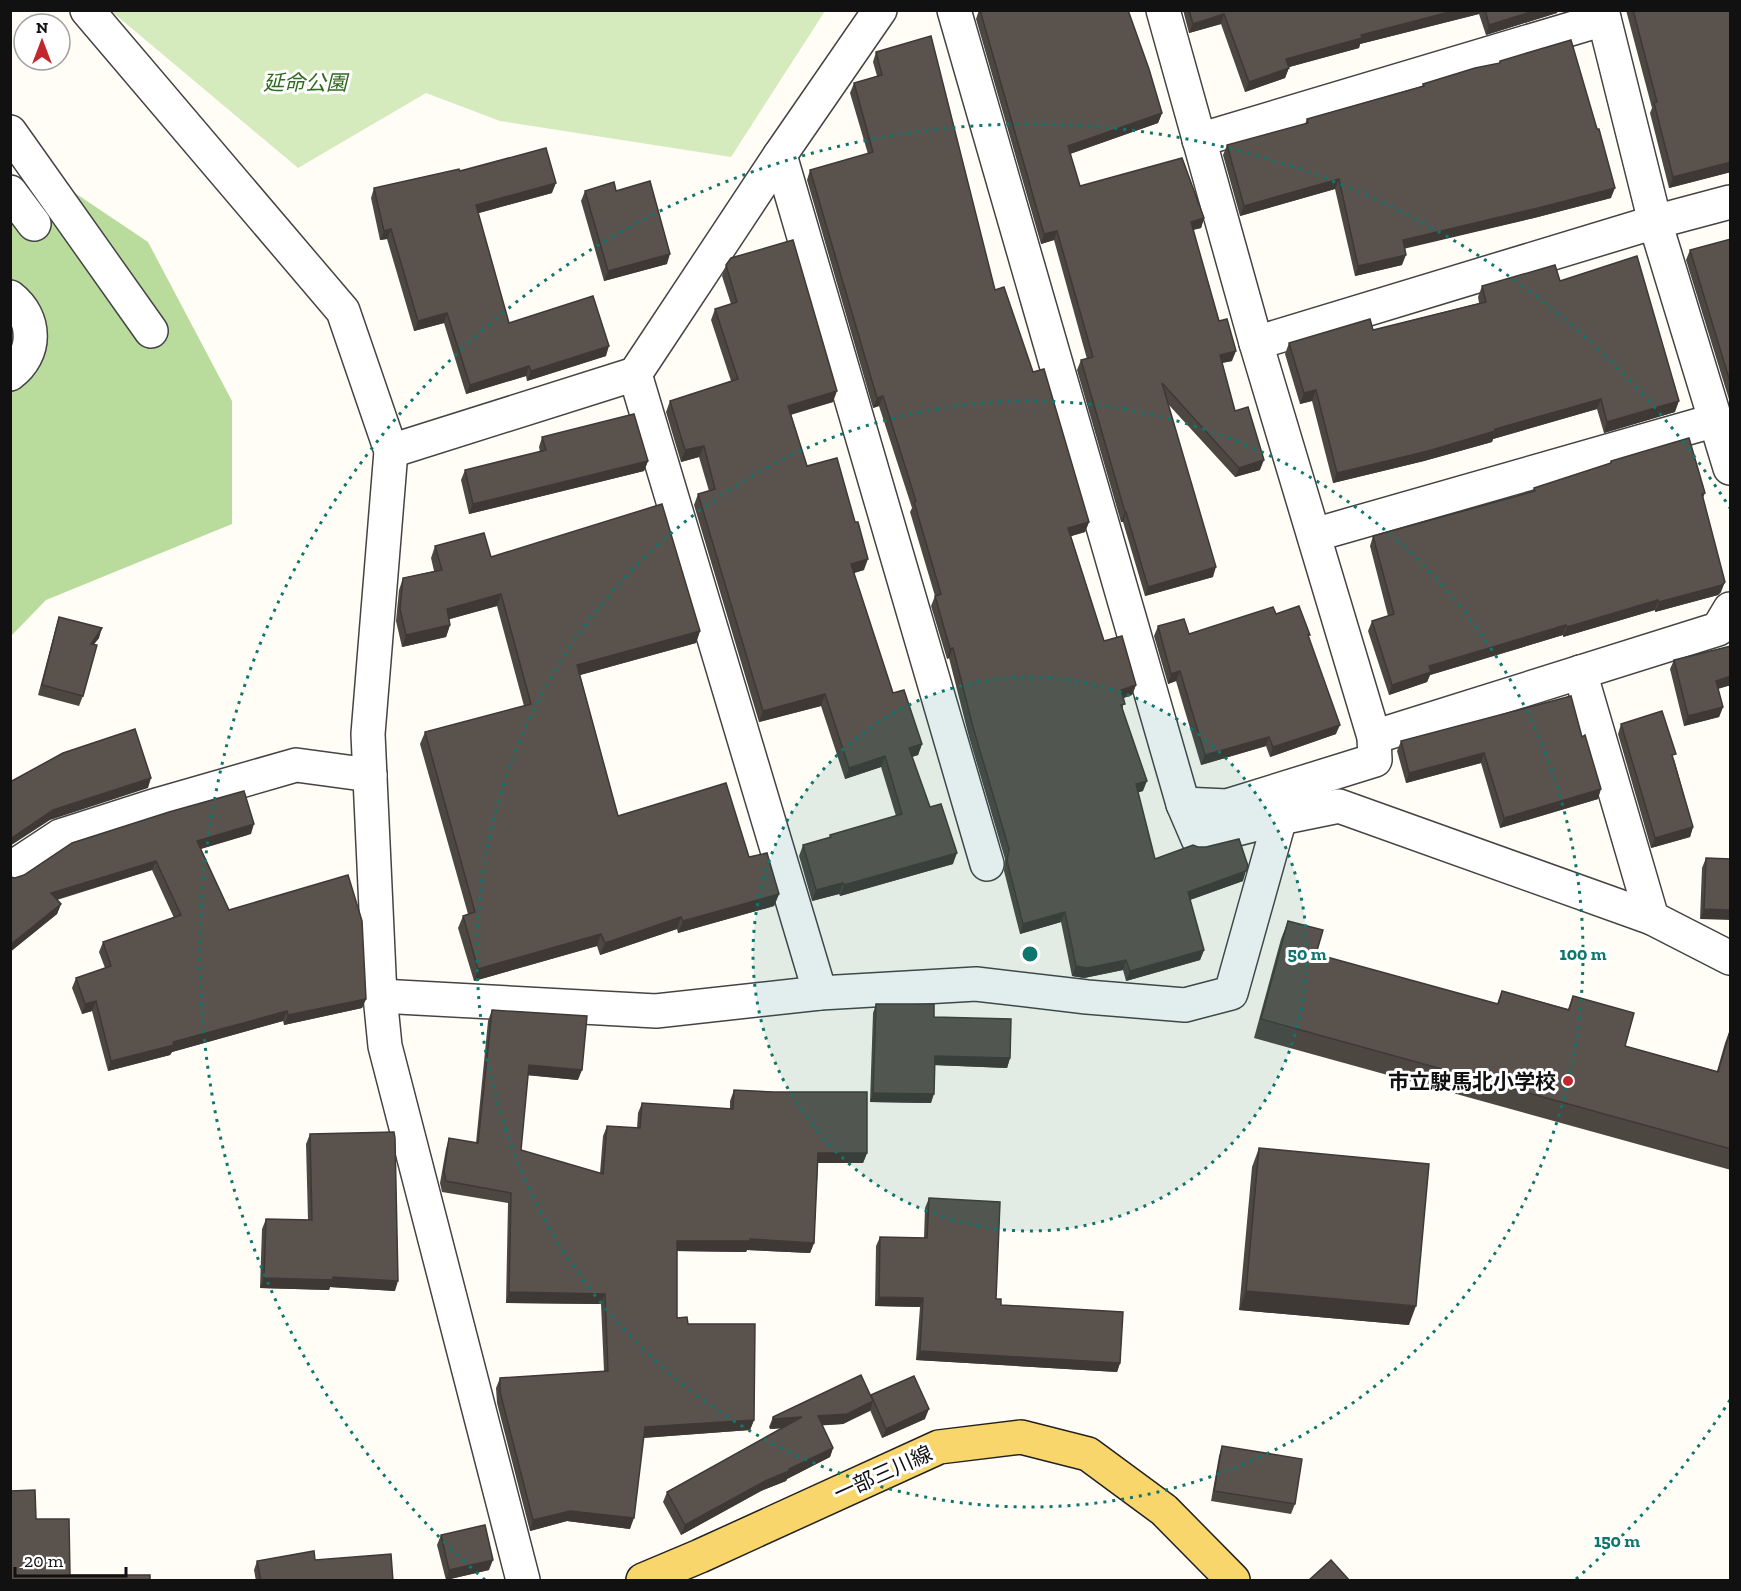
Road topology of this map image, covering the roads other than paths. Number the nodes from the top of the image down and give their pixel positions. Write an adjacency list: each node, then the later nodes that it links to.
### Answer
1 (87, 10): 19 (street)
2 (880, 10): 8 (street)
3 (954, 10): 26 (street)
4 (1163, 10): 7 (street)
5 (1603, 15): 7 (street); 11 (street)
6 (10, 132): 14 (street)
7 (1199, 140): 15 (street)
8 (780, 155): 17 (street); 28 (street)
9 (10, 192): 12 (street)
10 (1731, 202): 11 (street)
11 (1655, 222): 15 (street); 18 (street)
12 (34, 224)
13 (10, 297): 16 (street)
14 (151, 331)
15 (1256, 343): 21 (street)
16 (10, 374)
17 (635, 374): 19 (street); 32 (street)
18 (1716, 420): 20 (street); 21 (street)
19 (391, 451): 25 (street)
20 (1731, 468)
21 (1314, 535): 24 (street)
22 (1731, 609): 23 (street)
23 (1581, 672): 24 (street); 30 (street)
24 (1374, 737): 26 (street)
25 (369, 775): 29 (street); 33 (street)
26 (1183, 804): 27 (street)
27 (1280, 818): 30 (street); 32 (street)
28 (987, 864)
29 (10, 869)
30 (1652, 918): 31 (street)
31 (1731, 958)
32 (820, 993): 33 (street)
33 (380, 996): 34 (street)
34 (523, 1581)
35 (643, 1581): 36 (main road, 一部三川線)
36 (1233, 1581)

